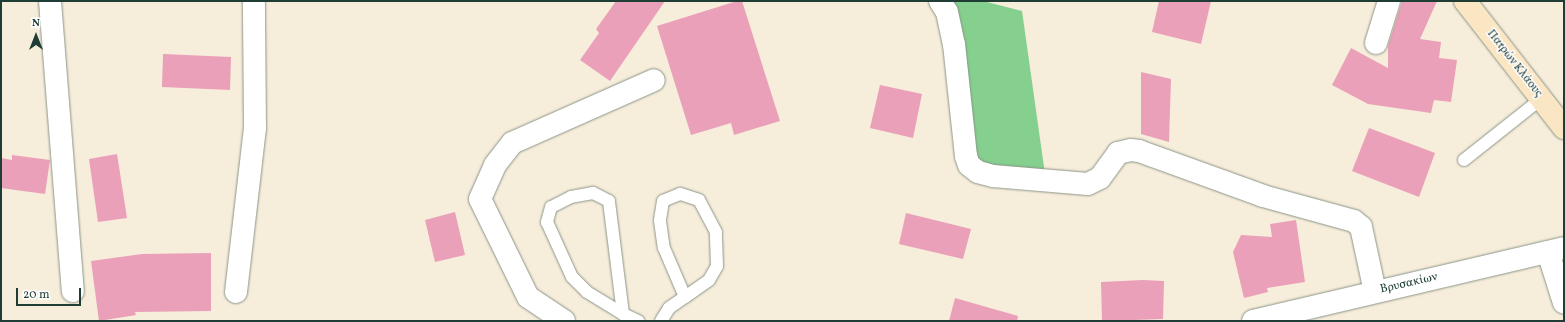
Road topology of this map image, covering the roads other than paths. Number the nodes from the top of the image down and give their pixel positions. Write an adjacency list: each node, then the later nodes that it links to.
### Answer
1 (50, 1): 12 (street)
2 (254, 1): 13 (street)
3 (940, 1): 14 (street)
4 (1389, 1): 6 (street)
5 (1465, 1): 8 (main road, Πατρών Κλάους)
6 (1376, 43)
7 (654, 80): 18 (street)
8 (1541, 99): 9 (main road, Πατρών Κλάους); 10 (lane)
9 (1564, 128)
10 (1464, 160)
11 (1556, 250): 14 (street, Βρυσακίων); 16 (street)
12 (73, 291)
13 (236, 292)
14 (1375, 292): 21 (street, Βρυσακίων)
15 (685, 297): 15 (lane); 20 (lane)
16 (1564, 303)
17 (623, 314): 17 (lane); 19 (lane)
18 (564, 321)
19 (638, 321)
20 (661, 321)
21 (1253, 321)

